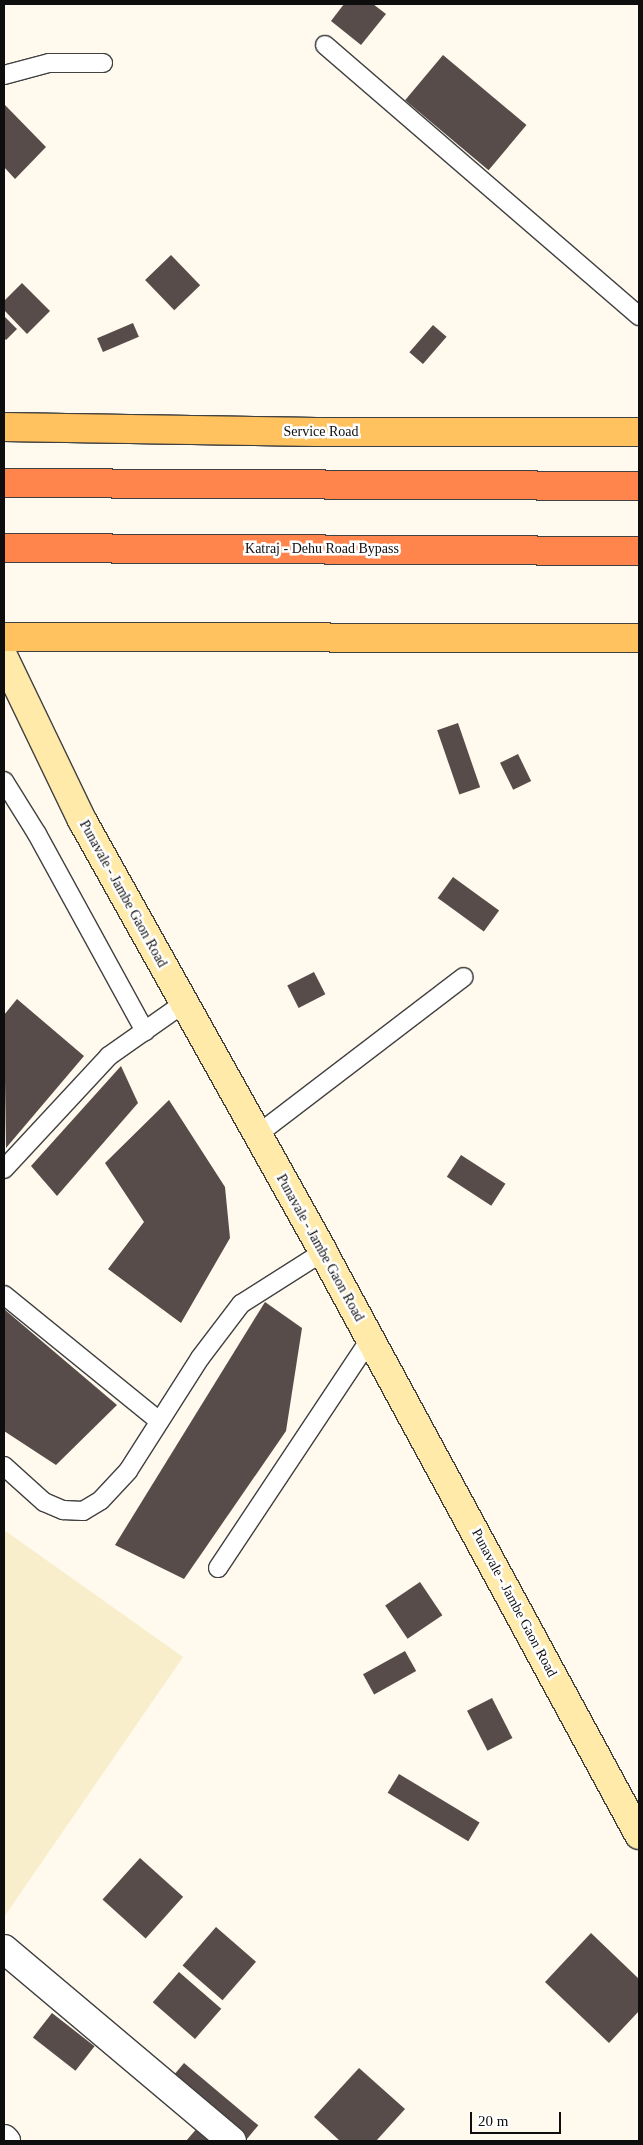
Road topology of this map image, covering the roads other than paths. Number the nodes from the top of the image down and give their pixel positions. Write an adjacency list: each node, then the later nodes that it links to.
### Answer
1 (324, 45): 4 (lane)
2 (103, 63): 3 (lane)
3 (4, 74)
4 (639, 316)
5 (4, 426): 6 (main road, Service Road)
6 (639, 432)
7 (4, 483): 8 (highway)
8 (639, 486)
9 (4, 548): 10 (highway, Katraj - Dehu Road Bypass)
10 (639, 551)
11 (4, 637): 12 (main road)
12 (639, 638)
13 (4, 658): 16 (street, Punavale - Jambe Gaon Road)
14 (4, 781): 17 (lane)
15 (464, 977): 18 (lane)
16 (184, 1003): 17 (lane); 18 (street, Punavale - Jambe Gaon Road)
17 (145, 1031): 19 (lane)
18 (257, 1135): 20 (street, Punavale - Jambe Gaon Road)
19 (4, 1169)
20 (323, 1252): 22 (street, Punavale - Jambe Gaon Road); 23 (lane)
21 (4, 1295): 23 (lane)
22 (370, 1339): 25 (lane); 26 (street, Punavale - Jambe Gaon Road)
23 (159, 1422): 24 (lane)
24 (4, 1466)
25 (218, 1568)
26 (639, 1835)
27 (4, 1950): 28 (street)
28 (232, 2141)

